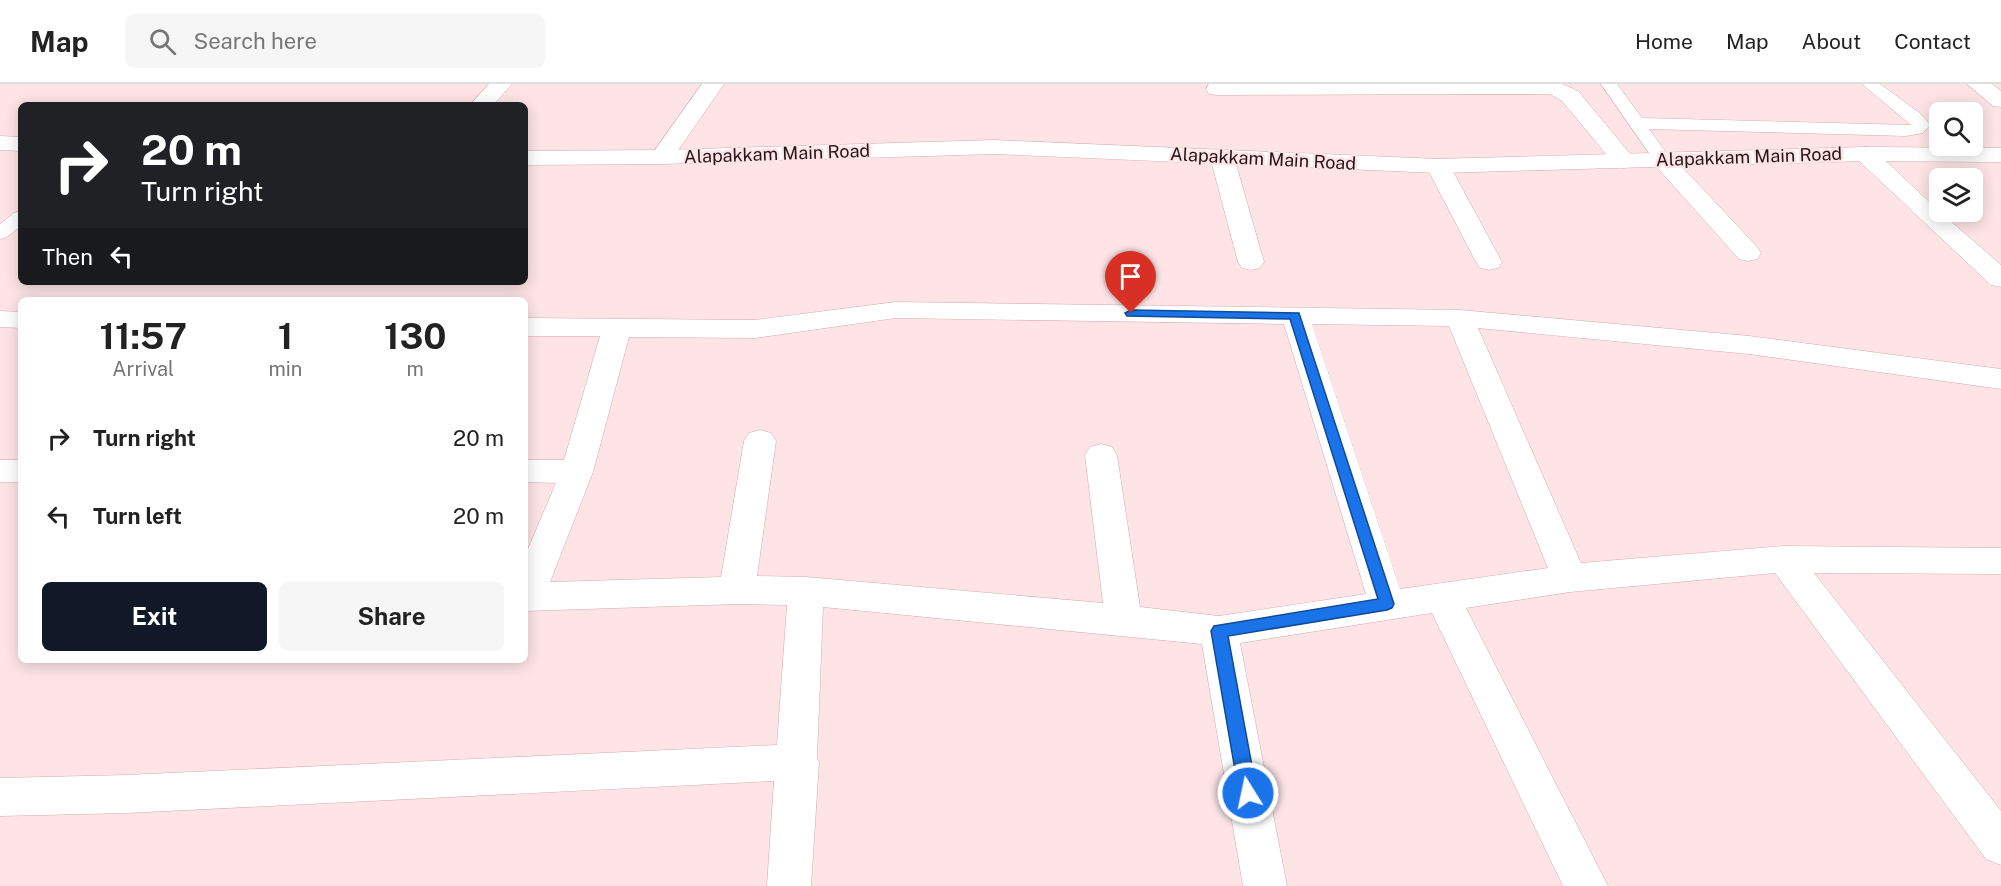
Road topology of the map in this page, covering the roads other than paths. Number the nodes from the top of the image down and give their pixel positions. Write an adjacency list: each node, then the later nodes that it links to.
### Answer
1 (501, 84): 8 (street)
2 (713, 84): 14 (street)
3 (1609, 84): 9 (lane)
4 (1870, 84): 9 (lane)
5 (1978, 84): 7 (street)
6 (1217, 89): 18 (street)
7 (2001, 101)
8 (484, 102)
9 (1636, 123): 17 (lane)
10 (0, 143): 11 (street)
11 (18, 144)
12 (1865, 154): 13 (street, Alapakkam Main Road); 17 (street, Alapakkam Main Road); 25 (street)
13 (2001, 155)
14 (662, 157): 15 (street, Alapakkam Main Road); 16 (street, Alapakkam Main Road)
15 (1222, 157): 19 (street, Alapakkam Main Road); 23 (street)
16 (528, 158)
17 (1662, 159): 18 (street, Alapakkam Main Road); 22 (street)
18 (1624, 161): 19 (street, Alapakkam Main Road)
19 (1438, 166): 24 (street)
20 (18, 219): 21 (lane)
21 (0, 233)
22 (1748, 253)
23 (1251, 262)
24 (1489, 262)
25 (2001, 279)
26 (1295, 315): 27 (street); 31 (street); 47 (street)
27 (1460, 318): 32 (street); 41 (street)
28 (0, 320): 29 (street)
29 (18, 320)
30 (528, 327): 31 (street)
31 (616, 328): 38 (street)
32 (2001, 379)
33 (760, 441): 43 (street)
34 (1101, 455): 48 (street)
35 (0, 471): 36 (street)
36 (18, 471)
37 (528, 471): 38 (street)
38 (577, 471): 42 (street)
39 (1784, 559): 40 (street); 41 (street); 52 (street)
40 (2001, 561)
41 (1570, 578): 46 (street)
42 (528, 590)
43 (737, 590): 44 (street); 45 (street)
44 (806, 591): 48 (street); 50 (street)
45 (528, 597)
46 (1443, 598): 47 (street); 55 (street)
47 (1387, 604): 49 (street)
48 (1123, 620): 49 (street)
49 (1219, 631): 54 (street)
50 (798, 762): 51 (street); 53 (street)
51 (0, 797)
52 (2001, 845)
53 (789, 886)
54 (1264, 886)
55 (1586, 886)

